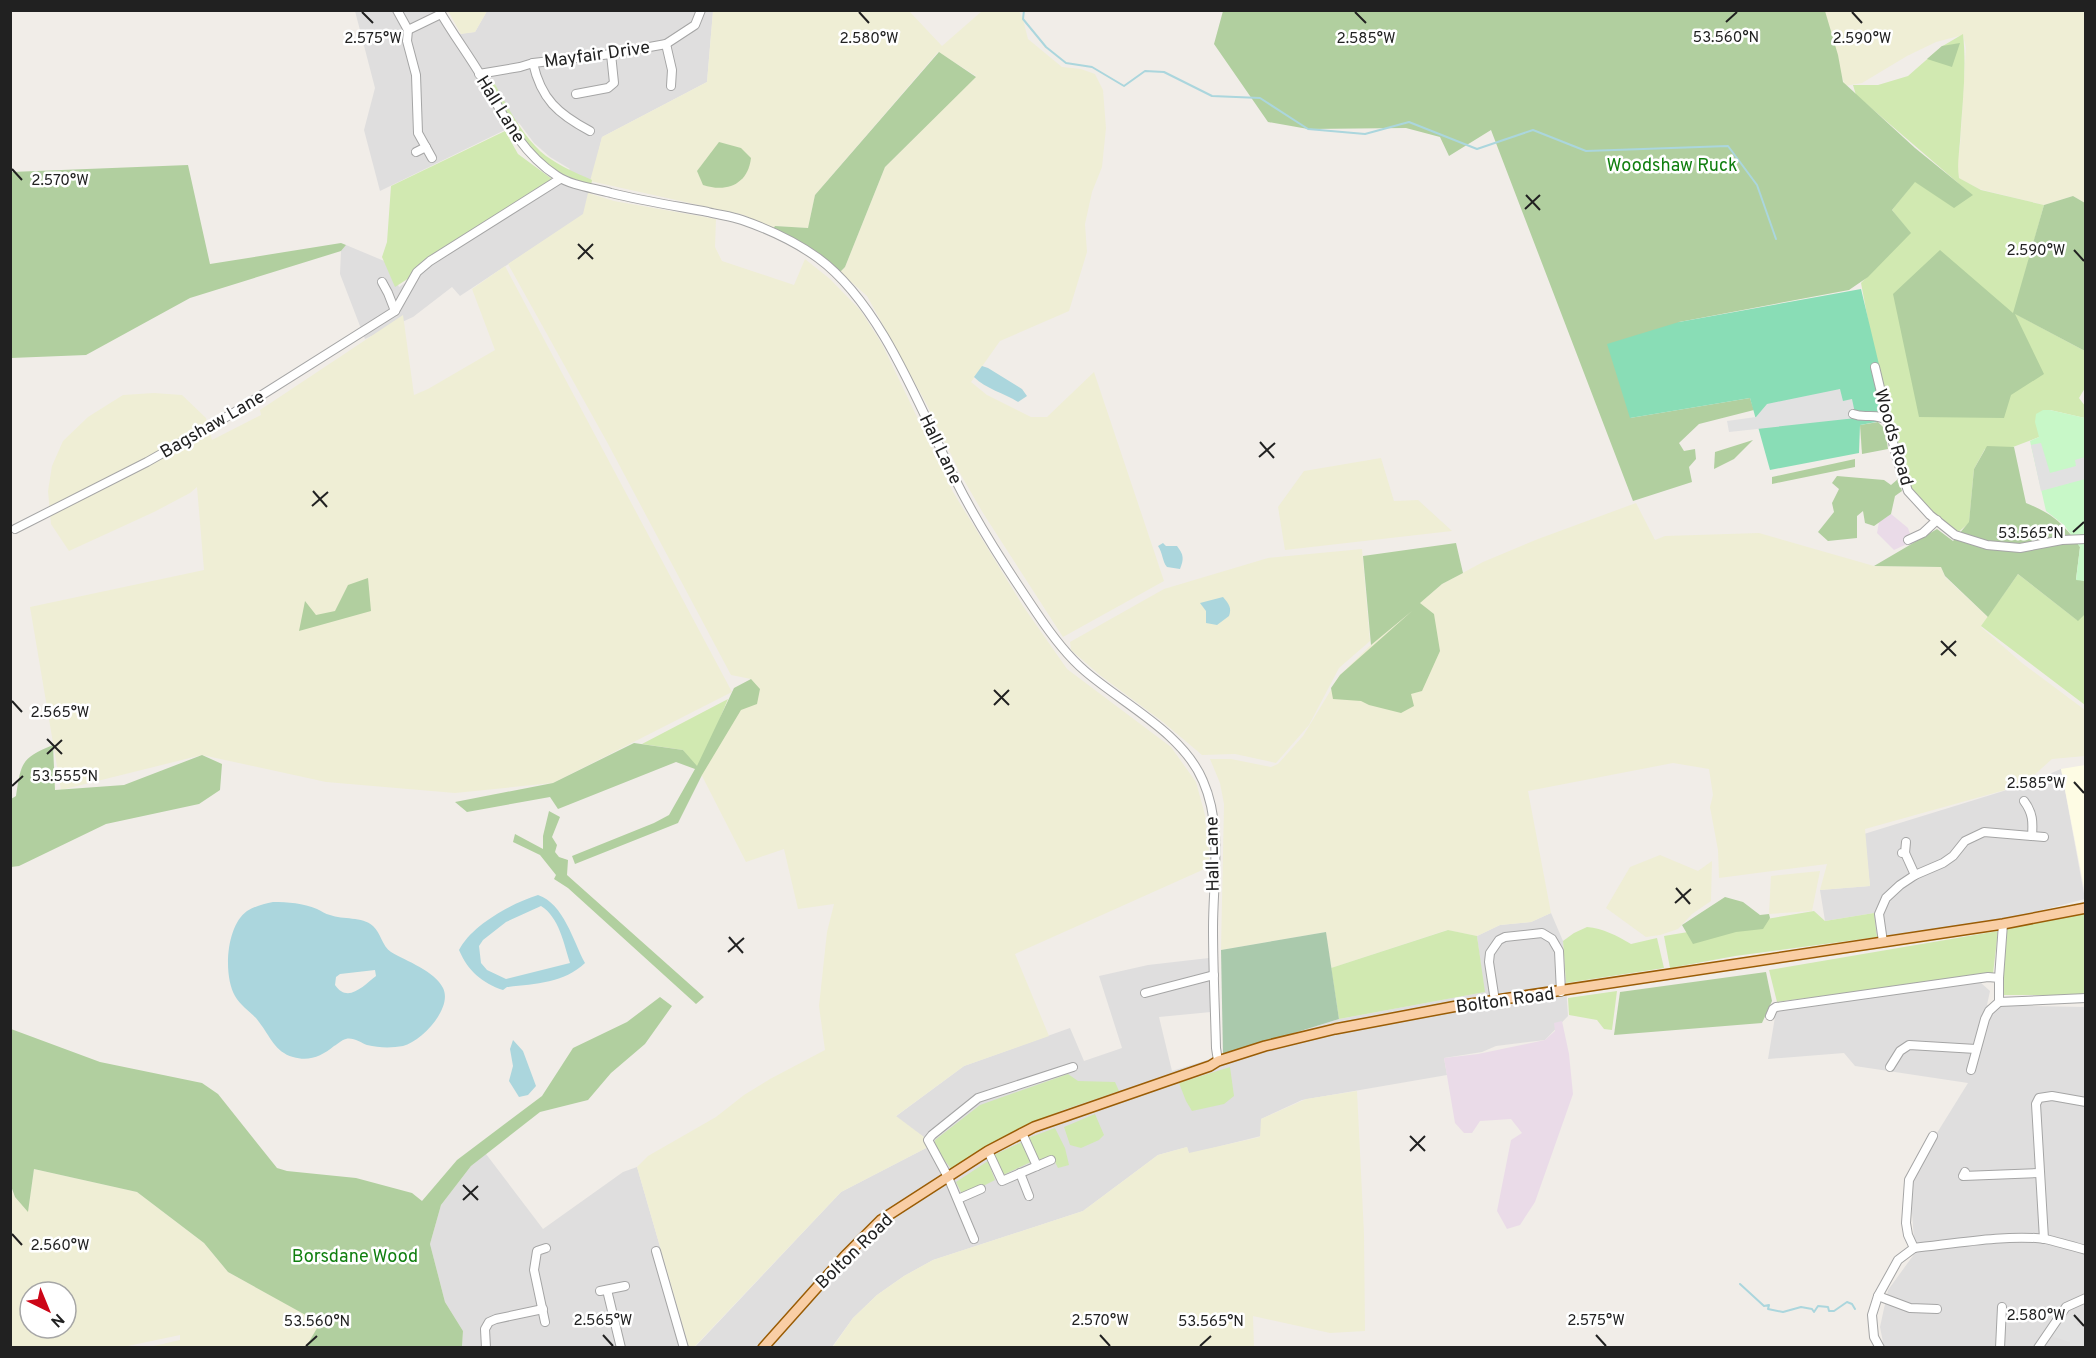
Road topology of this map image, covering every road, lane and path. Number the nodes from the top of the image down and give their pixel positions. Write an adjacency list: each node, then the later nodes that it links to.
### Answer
1 (397, 10): 4 (street)
2 (701, 10): 5 (street, Mayfair Drive)
3 (440, 12): 4 (street); 8 (street, Hall Lane)
4 (408, 30): 12 (street)
5 (666, 44): 6 (street, Mayfair Drive); 9 (street)
6 (611, 54): 7 (street, Mayfair Drive); 10 (street)
7 (533, 63): 8 (street, Mayfair Drive); 11 (street)
8 (479, 74): 15 (street, Hall Lane)
9 (671, 86)
10 (576, 94)
11 (590, 131)
12 (426, 147): 13 (street); 14 (street)
13 (416, 152)
14 (432, 158)
15 (560, 178): 17 (street); 33 (street, Hall Lane)
16 (382, 282): 17 (street)
17 (397, 308): 22 (street, Bagshaw Lane)
18 (1875, 367): 20 (street, Woods Road)
19 (1853, 414): 20 (street)
20 (1887, 420): 21 (street, Woods Road)
21 (1936, 520): 23 (street, Woods Road); 24 (street)
22 (15, 529)
23 (2085, 539)
24 (1908, 540)
25 (2022, 800): 26 (street)
26 (2032, 836): 27 (street); 29 (street)
27 (2044, 837)
28 (1906, 842): 29 (street)
29 (1915, 874): 32 (street)
30 (2085, 908): 31 (main road, Bolton Road)
31 (2003, 924): 32 (main road, Bolton Road); 34 (street)
32 (1883, 942): 35 (main road, Bolton Road)
33 (1214, 975): 36 (street); 42 (street, Hall Lane)
34 (1999, 978): 39 (street); 40 (street)
35 (1561, 992): 38 (main road, Bolton Road); 38 (street)
36 (1145, 993)
37 (2085, 998): 39 (street)
38 (1496, 1001): 42 (main road, Bolton Road)
39 (1999, 1002): 41 (street)
40 (1770, 1016)
41 (1976, 1049): 44 (street); 45 (street)
42 (1218, 1061): 47 (main road, Bolton Road)
43 (1073, 1067): 55 (street)
44 (1890, 1067)
45 (1971, 1070)
46 (2085, 1102): 54 (street)
47 (1022, 1133): 49 (main road, Bolton Road); 51 (street)
48 (1933, 1136): 62 (street)
49 (988, 1151): 53 (street); 55 (main road, Bolton Road)
50 (1051, 1160): 51 (street)
51 (1036, 1166): 53 (street)
52 (1965, 1172): 54 (street)
53 (1020, 1173): 57 (street)
54 (2039, 1173): 60 (street)
55 (948, 1177): 58 (street); 75 (main road, Bolton Road)
56 (981, 1189): 58 (street)
57 (1029, 1196)
58 (958, 1199): 59 (street)
59 (974, 1239)
60 (2044, 1239): 62 (street); 63 (street)
61 (546, 1248): 69 (street)
62 (1914, 1248): 66 (street)
63 (2085, 1250)
64 (656, 1251): 74 (street)
65 (625, 1286): 73 (street)
66 (1878, 1296): 70 (street); 76 (street)
67 (2085, 1298): 78 (street)
68 (2002, 1307): 77 (street)
69 (543, 1309): 71 (street); 72 (street)
70 (1937, 1309)
71 (546, 1322)
72 (486, 1347)
73 (621, 1347)
74 (684, 1347)
75 (763, 1347)
76 (1880, 1347)
77 (2000, 1347)
78 (2038, 1347)

